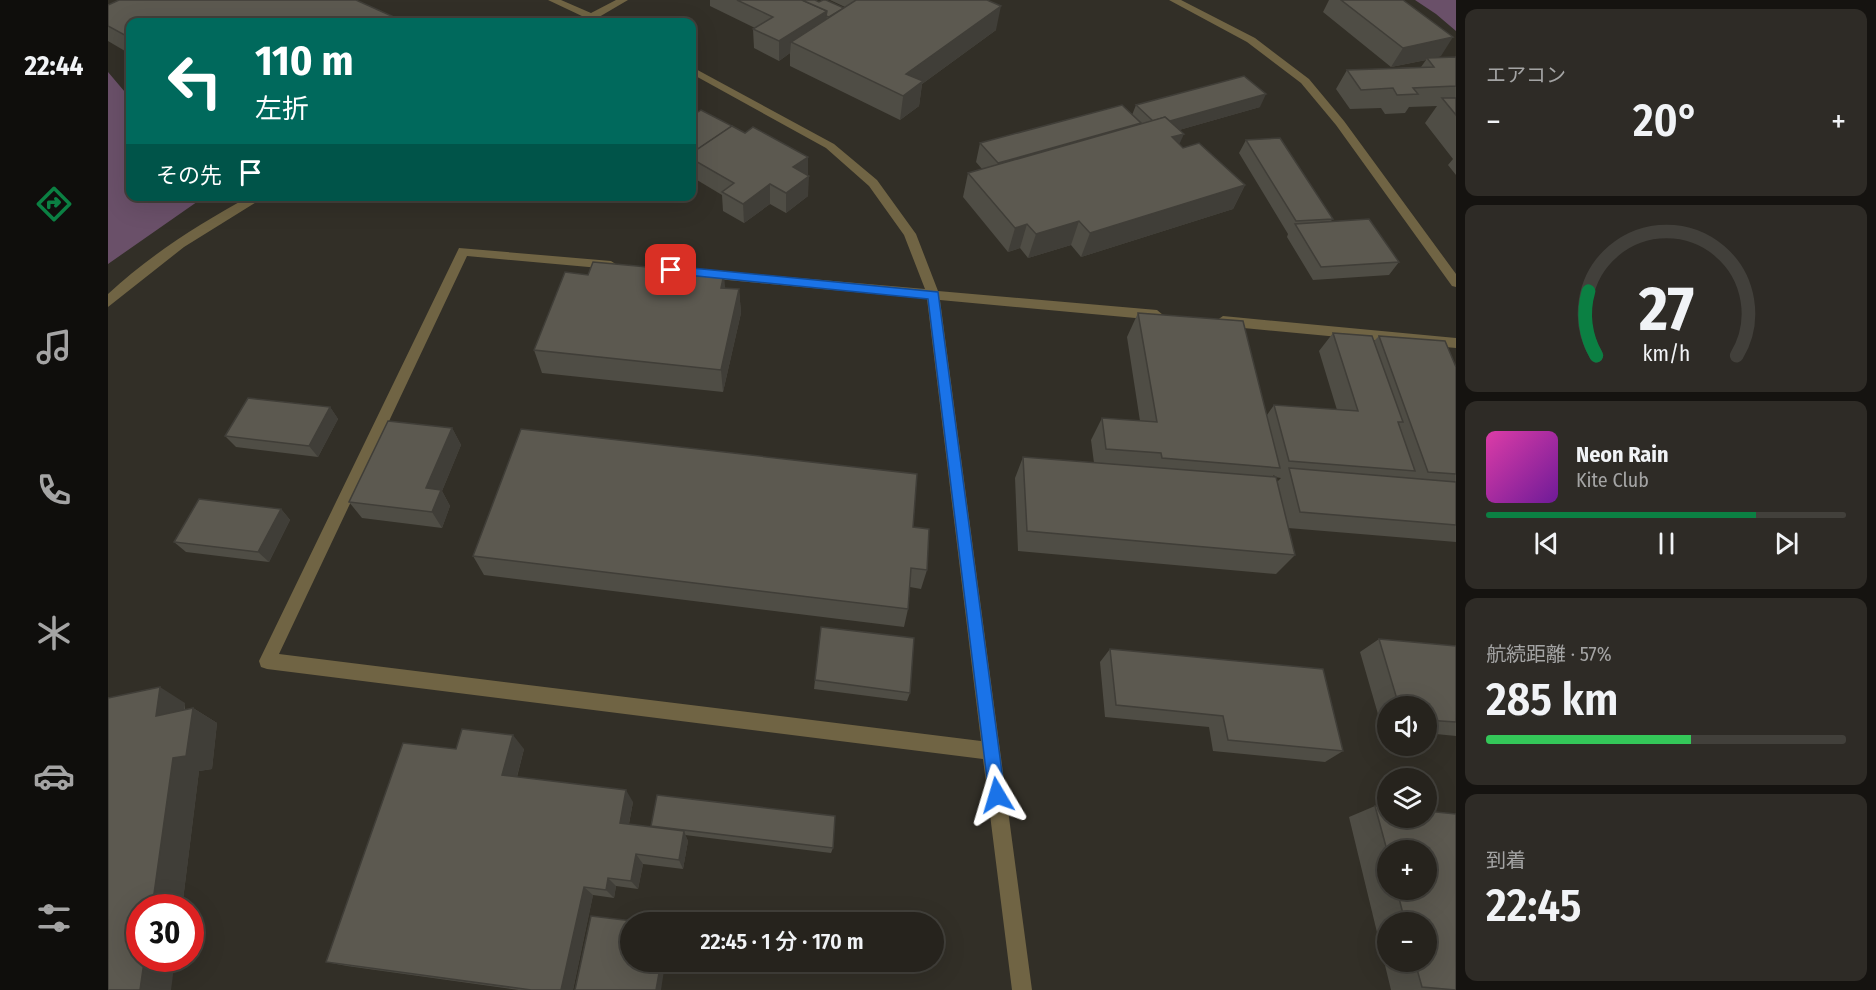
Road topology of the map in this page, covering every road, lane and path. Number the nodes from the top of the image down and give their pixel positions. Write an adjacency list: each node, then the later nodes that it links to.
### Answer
1 (553, 0): 4 (street)
2 (623, 0): 4 (street)
3 (1174, 0): 9 (street)
4 (592, 17)
5 (696, 72): 10 (street)
6 (251, 201): 11 (street)
7 (629, 266): 15 (street)
8 (688, 272): 10 (street)
9 (1456, 284)
10 (933, 295): 12 (street); 15 (street)
11 (108, 302)
12 (1175, 317)
13 (1210, 320): 14 (street)
14 (1456, 342)
15 (991, 751): 16 (street)
16 (1022, 990)

